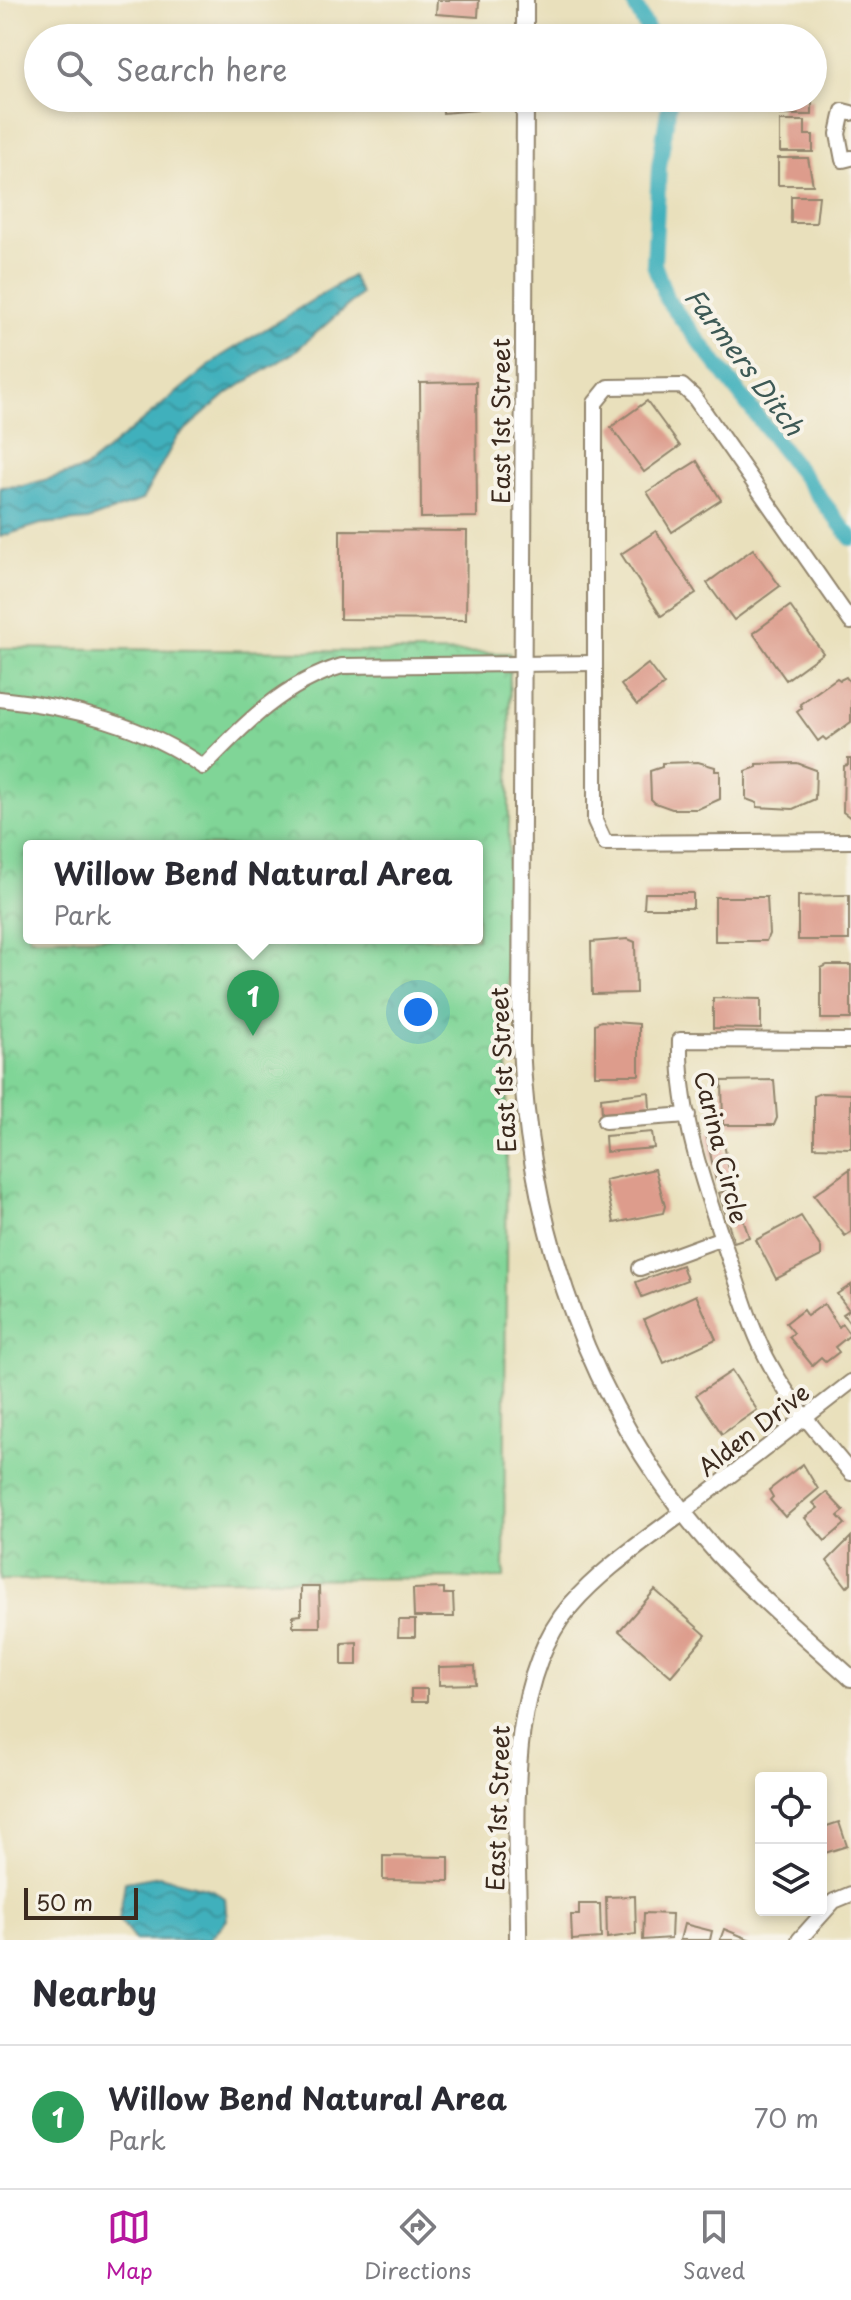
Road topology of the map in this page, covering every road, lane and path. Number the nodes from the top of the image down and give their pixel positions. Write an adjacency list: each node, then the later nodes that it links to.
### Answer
1 (525, 0): 2 (street)
2 (525, 24)
3 (525, 112): 7 (street, East 1st Street)
4 (851, 113): 5 (street)
5 (851, 158)
6 (851, 622): 8 (street)
7 (523, 663): 8 (street); 9 (street); 19 (street, East 1st Street)
8 (594, 663): 10 (street)
9 (0, 699)
10 (851, 841)
11 (851, 1041): 12 (street, Carina Circle)
12 (688, 1115): 13 (street); 14 (street, Carina Circle)
13 (605, 1121)
14 (722, 1238): 15 (street); 17 (street, Carina Circle)
15 (640, 1268)
16 (851, 1382): 17 (street, Alden Drive)
17 (805, 1417): 18 (street, Carina Circle); 19 (street, Alden Drive)
18 (851, 1473)
19 (683, 1512): 20 (street); 22 (street, East 1st Street)
20 (851, 1678)
21 (851, 1894): 23 (street)
22 (518, 1940)
23 (799, 1940)

